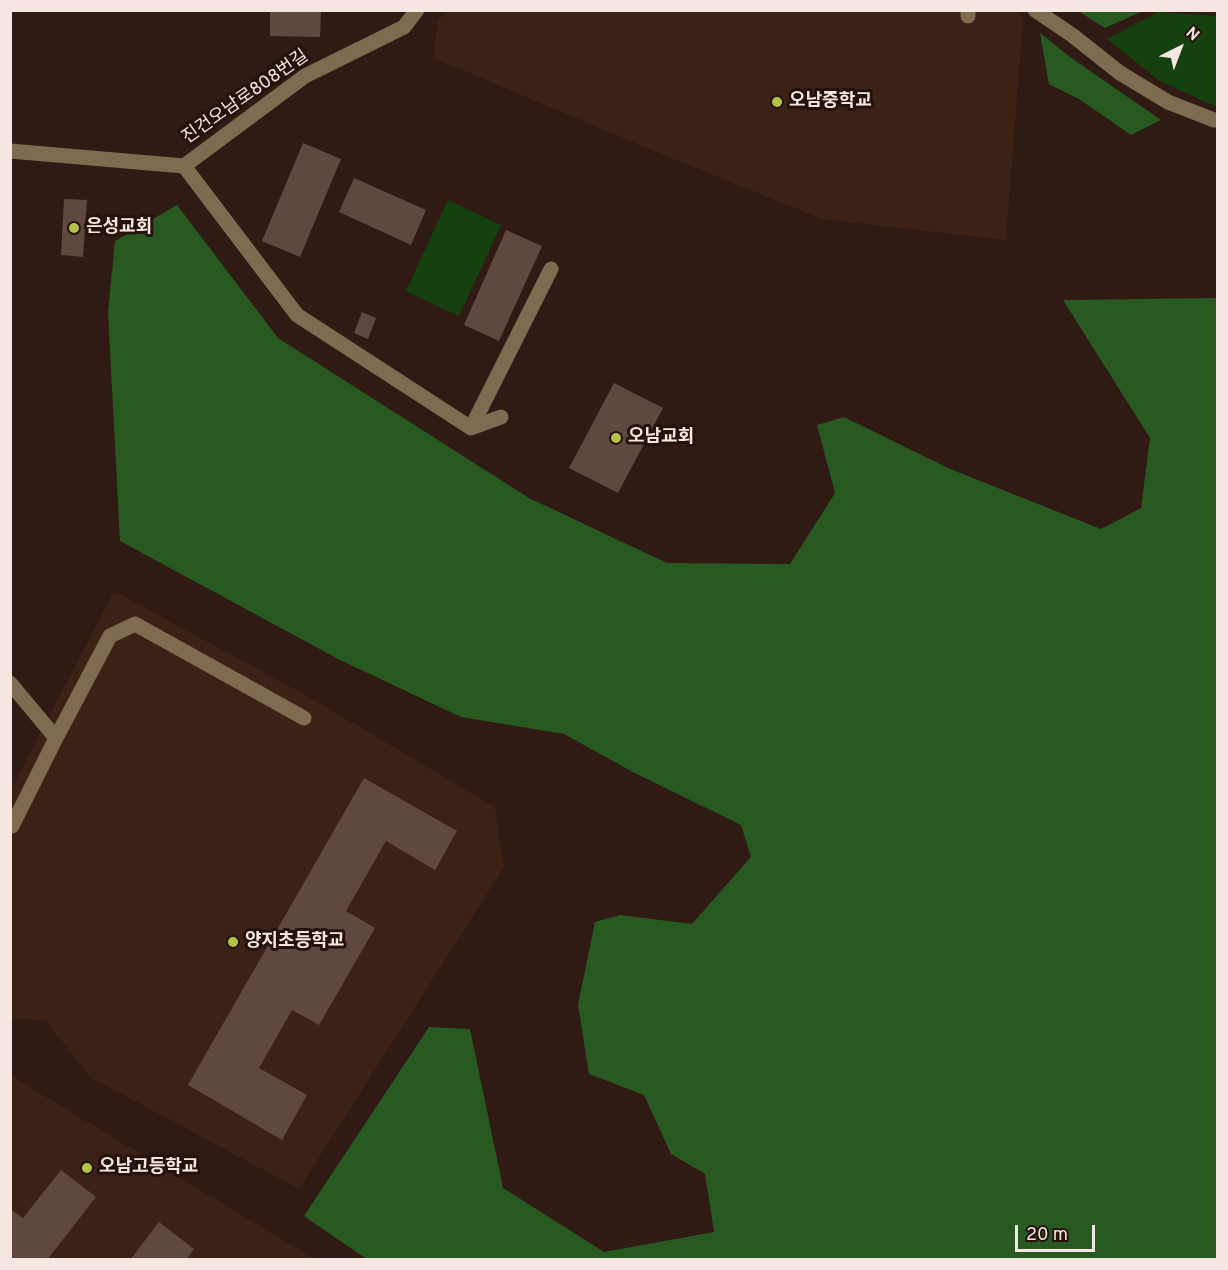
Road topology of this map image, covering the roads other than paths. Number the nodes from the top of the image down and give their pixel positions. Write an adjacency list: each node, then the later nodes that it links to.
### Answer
1 (417, 10): 5 (street, 진건오남로808번길)
2 (1035, 10): 3 (street)
3 (1218, 120)
4 (10, 151): 5 (street, 진건오남로808번길)
5 (184, 166): 8 (street)
6 (551, 269): 8 (street)
7 (501, 417): 8 (street)
8 (471, 428)
9 (10, 683): 11 (street)
10 (304, 718): 11 (street)
11 (56, 738): 12 (street)
12 (12, 826)

